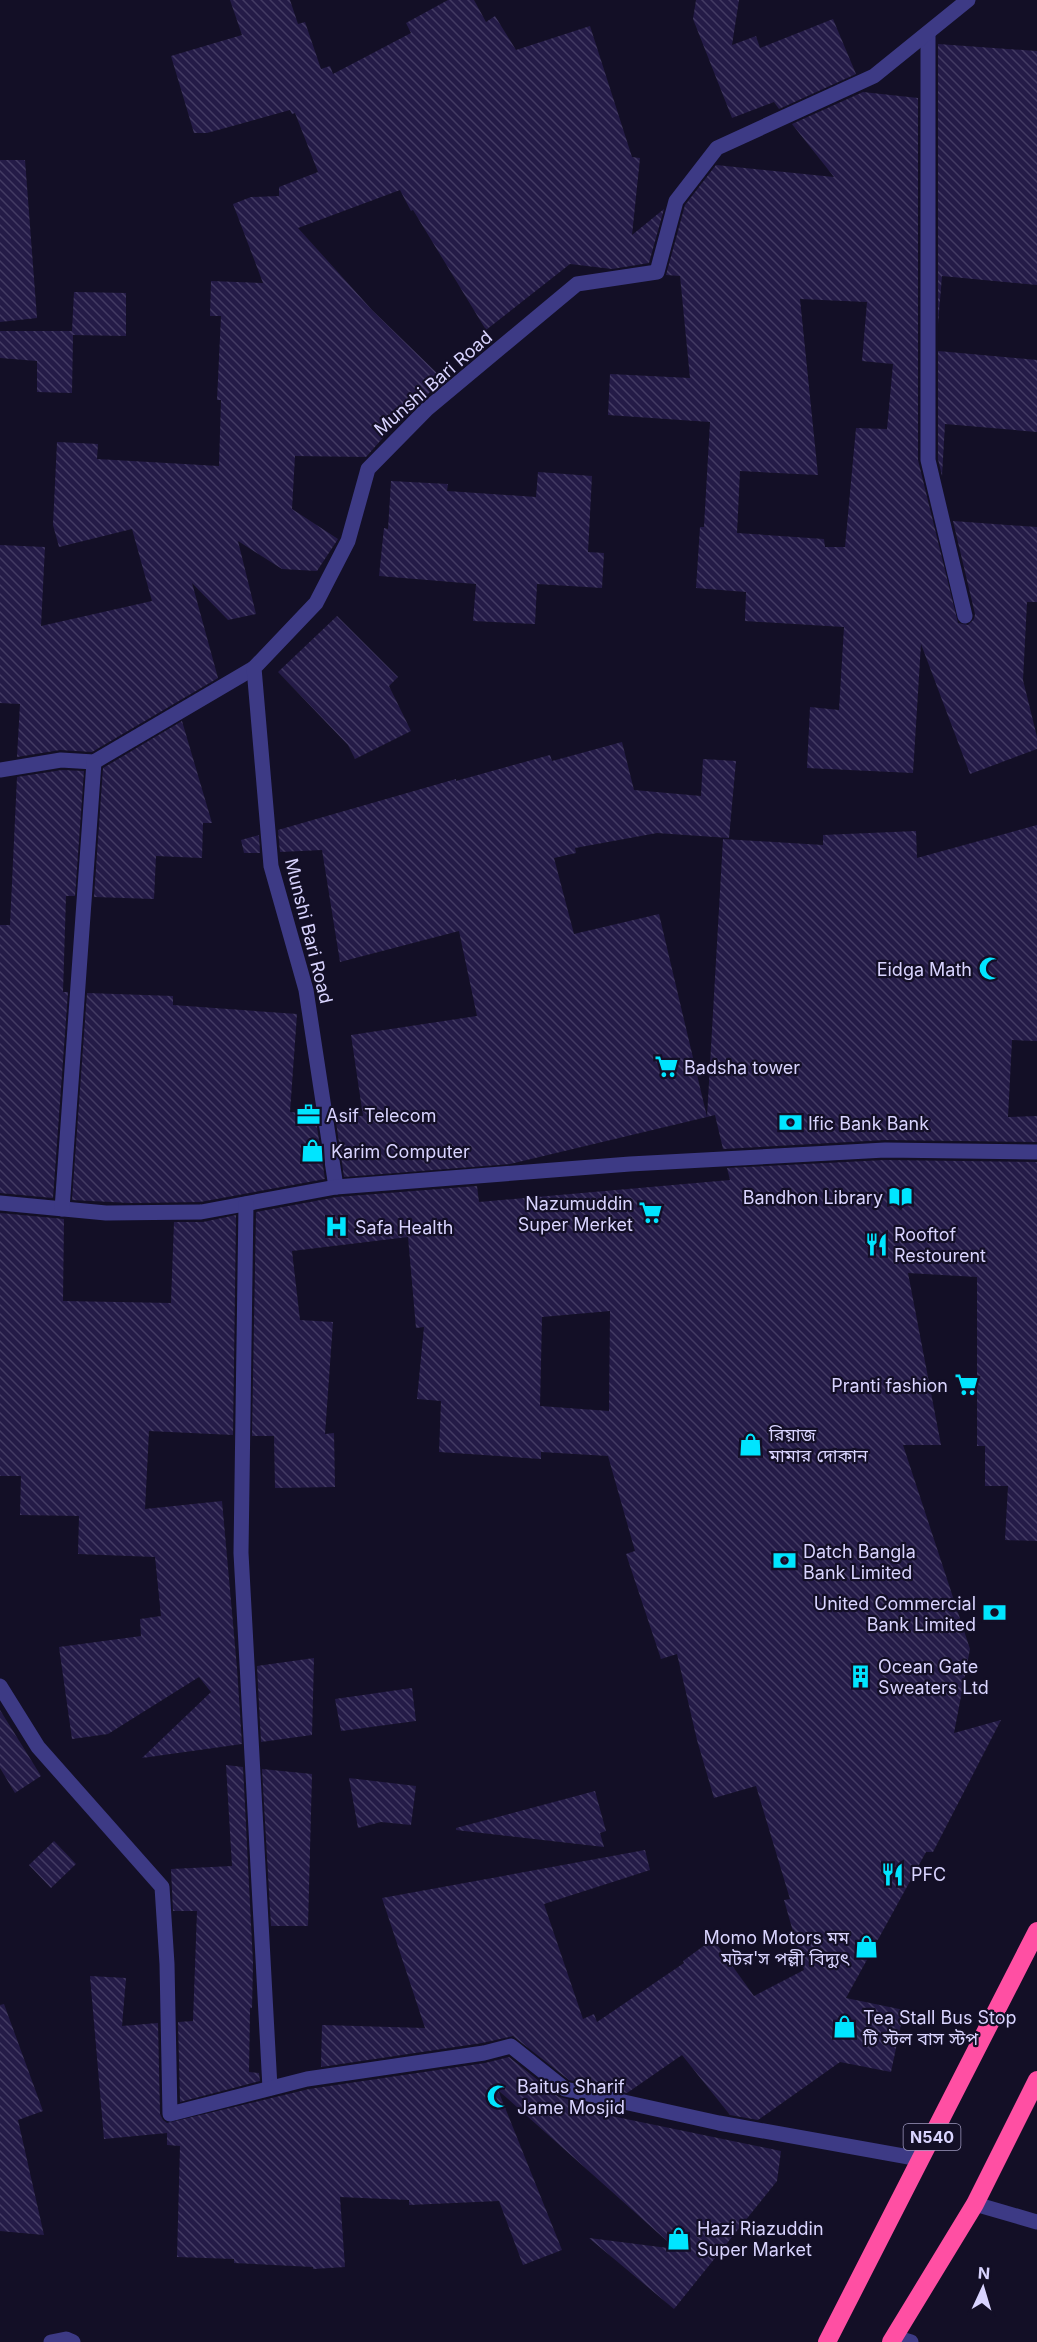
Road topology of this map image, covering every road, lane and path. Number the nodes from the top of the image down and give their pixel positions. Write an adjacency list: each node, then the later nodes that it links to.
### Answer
1 (968, 0): 2 (street, Munshi Bari Road)
2 (928, 33): 3 (street); 4 (street, Munshi Bari Road)
3 (964, 616)
4 (254, 668): 5 (street); 8 (street, Munshi Bari Road)
5 (94, 762): 6 (street); 11 (street)
6 (0, 770)
7 (1037, 1152): 8 (street)
8 (336, 1187): 10 (street)
9 (0, 1203): 11 (street)
10 (246, 1204): 11 (street); 15 (street)
11 (62, 1209)
12 (0, 1686): 15 (street)
13 (1037, 1931): 16 (highway, N540)
14 (1037, 2080): 17 (highway)
15 (270, 2088): 16 (street)
16 (921, 2159): 22 (highway, N540)
17 (975, 2204): 18 (street); 19 (highway)
18 (1037, 2222)
19 (899, 2340)
20 (51, 2342): 21 (street)
21 (72, 2342)
22 (827, 2342)

